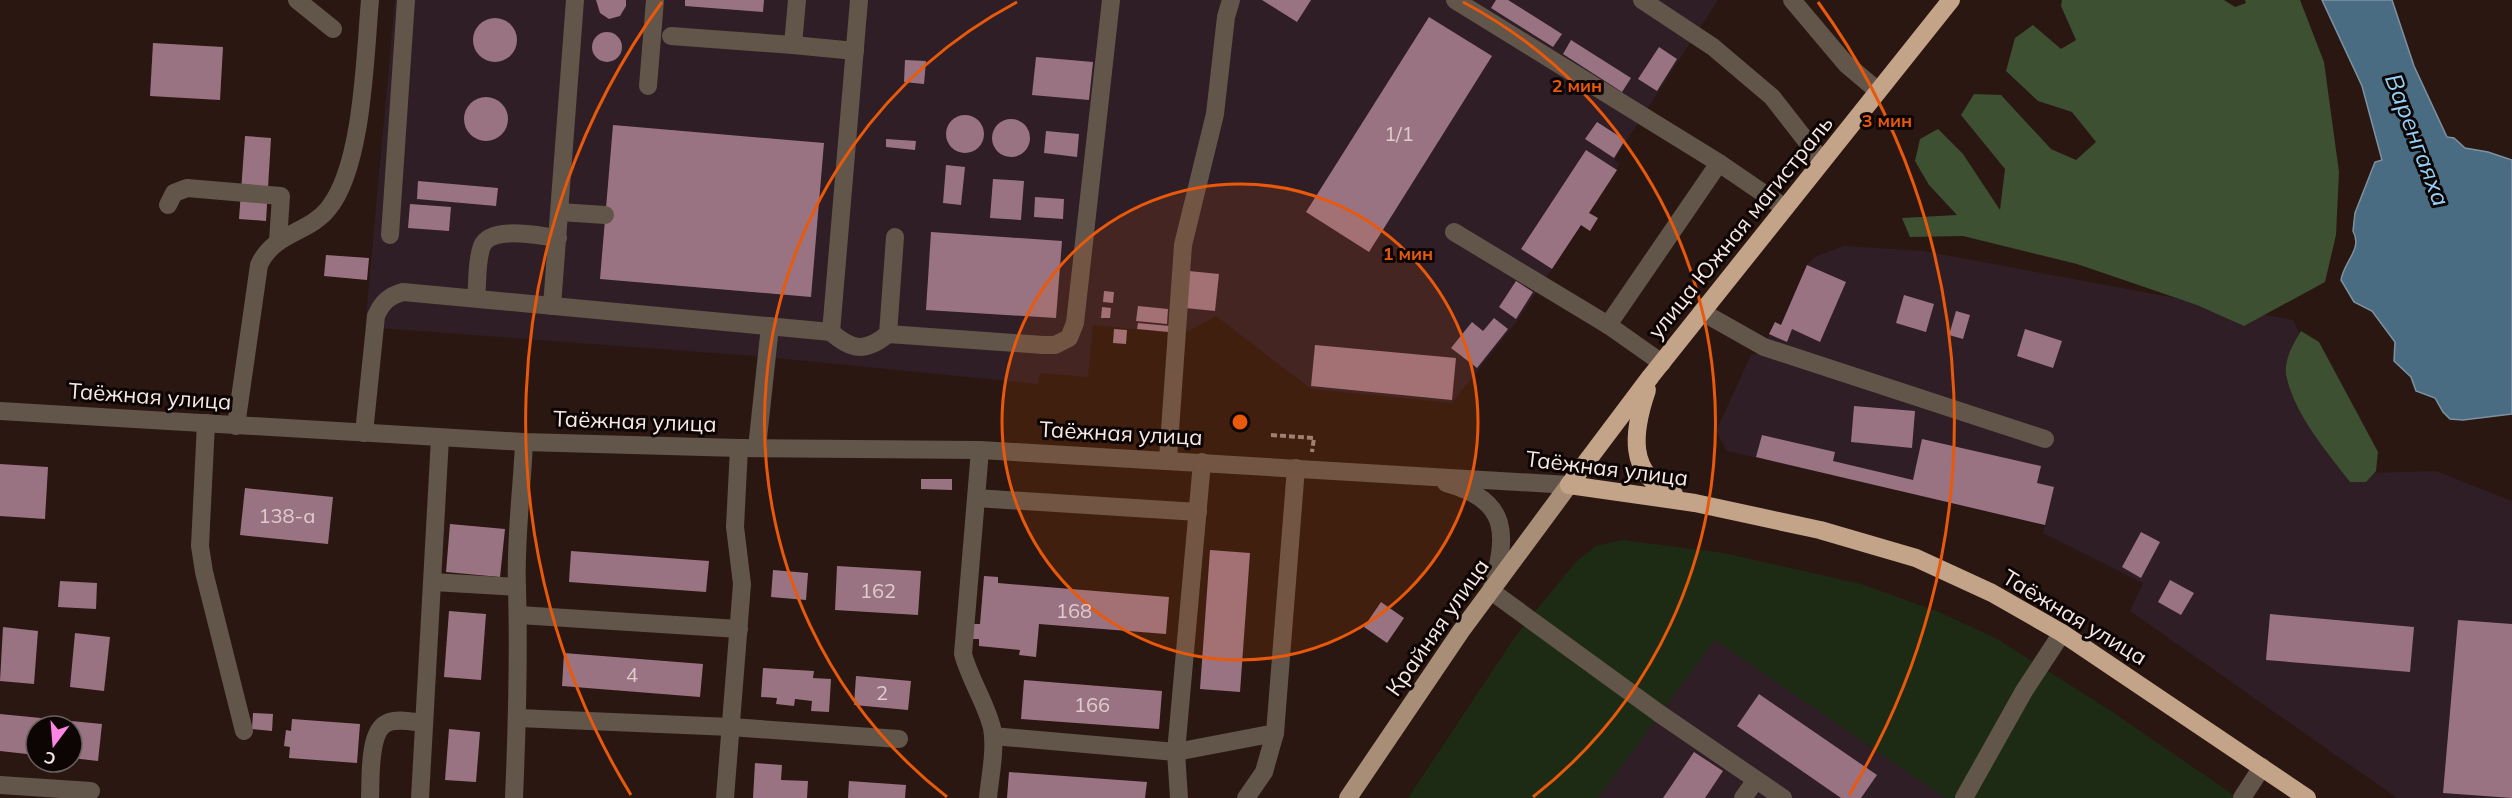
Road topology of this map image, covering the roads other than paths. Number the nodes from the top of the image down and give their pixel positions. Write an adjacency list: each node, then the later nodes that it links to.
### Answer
1 (297, 0): 14 (street)
2 (370, 0): 30 (street)
3 (406, 0): 27 (street)
4 (575, 0): 24 (street)
5 (655, 0): 18 (street)
6 (797, 0): 16 (street)
7 (859, 0): 17 (street)
8 (1111, 0): 37 (street)
9 (1231, 0): 48 (street)
10 (1455, 0): 21 (street)
11 (1642, 0): 20 (street)
12 (1792, 0): 19 (street)
13 (1951, 0): 19 (highway, улица Южная магистраль)
14 (333, 29)
15 (671, 36): 16 (street)
16 (793, 45): 17 (street)
17 (855, 51): 36 (street)
18 (648, 86)
19 (1878, 91): 20 (highway, улица Южная магистраль)
20 (1822, 161): 23 (highway, улица Южная магистраль)
21 (1719, 163): 23 (street); 34 (street)
22 (168, 205): 30 (street)
23 (1785, 208): 33 (highway, улица Южная магистраль)
24 (560, 212): 25 (street); 29 (street)
25 (605, 215)
26 (1454, 232): 34 (street)
27 (390, 236)
28 (895, 237): 37 (street)
29 (558, 238): 31 (street); 32 (street)
30 (278, 241): 41 (street)
31 (476, 298): 32 (street); 42 (street)
32 (552, 306): 35 (street)
33 (1702, 312): 38 (highway, улица Южная магистраль); 44 (street)
34 (1608, 325): 38 (street)
35 (770, 326): 36 (street); 46 (street)
36 (831, 332): 37 (street)
37 (888, 334)
38 (1657, 369): 52 (highway, улица Южная магистраль); 54 (highway)
39 (0, 411): 40 (street, Таёжная улица)
40 (206, 423): 41 (street, Таёжная улица); 65 (street)
41 (236, 426): 42 (street, Таёжная улица)
42 (364, 433): 43 (street, Таёжная улица)
43 (440, 438): 45 (street, Таёжная улица); 56 (street)
44 (2045, 439)
45 (524, 442): 46 (street, Таёжная улица); 57 (street)
46 (748, 448): 47 (street, Таёжная улица); 60 (street)
47 (980, 450): 48 (street, Таёжная улица); 53 (street)
48 (1168, 459): 49 (street, Таёжная улица)
49 (1202, 462): 50 (street, Таёжная улица); 55 (street)
50 (1296, 468): 51 (street, Таёжная улица); 66 (street)
51 (1415, 474): 52 (street, Таёжная улица); 58 (street)
52 (1569, 485): 54 (highway, Таёжная улица); 58 (main road, Крайняя улица)
53 (976, 498): 55 (street); 67 (street)
54 (1695, 503): 61 (highway, Таёжная улица)
55 (1198, 512): 69 (street)
56 (433, 582): 57 (street); 63 (street)
57 (517, 587): 59 (street)
58 (1491, 591): 71 (street); 81 (main road, Крайняя улица)
59 (519, 615): 60 (street); 62 (street)
60 (739, 628): 64 (street)
61 (2062, 633): 70 (highway, Таёжная улица); 84 (street)
62 (518, 718): 64 (street); 76 (street)
63 (424, 723): 74 (street); 75 (street)
64 (731, 727): 68 (street); 77 (street)
65 (244, 731)
66 (1275, 734): 69 (street); 80 (street)
67 (993, 736): 69 (street); 78 (street)
68 (899, 739)
69 (1176, 752): 79 (street)
70 (2262, 768): 85 (street); 86 (highway, Таёжная улица)
71 (1756, 780): 82 (street); 83 (street)
72 (0, 785): 73 (street)
73 (91, 791)
74 (370, 798)
75 (420, 798)
76 (514, 798)
77 (726, 798)
78 (988, 798)
79 (1179, 798)
80 (1246, 798)
81 (1348, 798)
82 (1743, 798)
83 (1783, 798)
84 (1964, 798)
85 (2242, 798)
86 (2307, 798)

